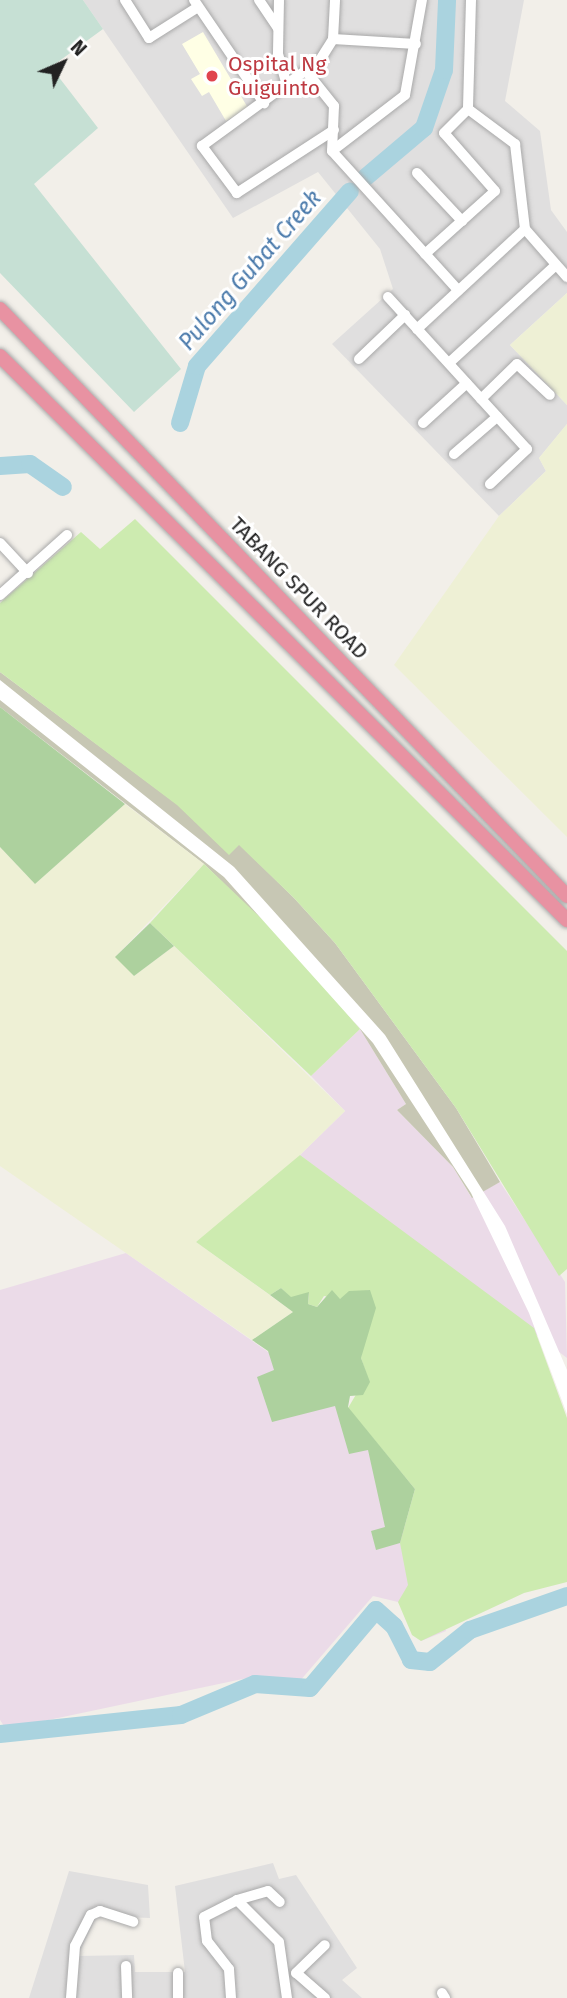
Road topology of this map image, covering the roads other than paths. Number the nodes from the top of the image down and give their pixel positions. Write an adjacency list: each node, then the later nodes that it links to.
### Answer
1 (126, 0): 7 (street)
2 (259, 0): 8 (street)
3 (279, 0): 8 (street)
4 (335, 0): 9 (street)
5 (422, 0): 10 (street)
6 (471, 0): 14 (street)
7 (196, 4): 13 (street)
8 (278, 28): 12 (street)
9 (333, 39): 10 (street); 11 (street)
10 (416, 44): 16 (street)
11 (306, 71): 12 (street); 15 (street)
12 (287, 86): 13 (street)
13 (264, 103): 15 (street)
14 (468, 109): 18 (street); 19 (street)
15 (334, 130): 16 (street)
16 (332, 151): 20 (street)
17 (417, 173): 18 (street)
18 (462, 221): 20 (street)
19 (525, 229): 21 (street); 23 (street)
20 (425, 254): 23 (street)
21 (556, 265): 22 (street); 30 (street)
22 (567, 278)
23 (458, 290): 27 (street)
24 (388, 297): 26 (street)
25 (0, 309): 42 (highway, TABANG SPUR ROAD)
26 (405, 315): 27 (street); 29 (street)
27 (417, 329): 30 (street)
28 (0, 356): 43 (highway)
29 (359, 359)
30 (449, 363): 31 (street)
31 (467, 383): 33 (street); 35 (street)
32 (550, 395): 33 (street)
33 (481, 399): 34 (street)
34 (497, 417): 36 (street); 37 (street)
35 (422, 423)
36 (454, 454)
37 (490, 484)
38 (67, 536): 40 (street)
39 (0, 542): 40 (street)
40 (28, 573): 41 (street)
41 (0, 594)
42 (567, 896)
43 (567, 920)
44 (237, 1900): 45 (street); 49 (street); 55 (street)
45 (280, 1902)
46 (133, 1922): 52 (street)
47 (325, 1945): 51 (street)
48 (126, 1966): 53 (street)
49 (284, 1972): 51 (street); 56 (street)
50 (178, 1973): 54 (street)
51 (296, 1973): 57 (street)
52 (71, 1998)
53 (127, 1998)
54 (178, 1998)
55 (231, 1998)
56 (287, 1998)
57 (325, 1998)

